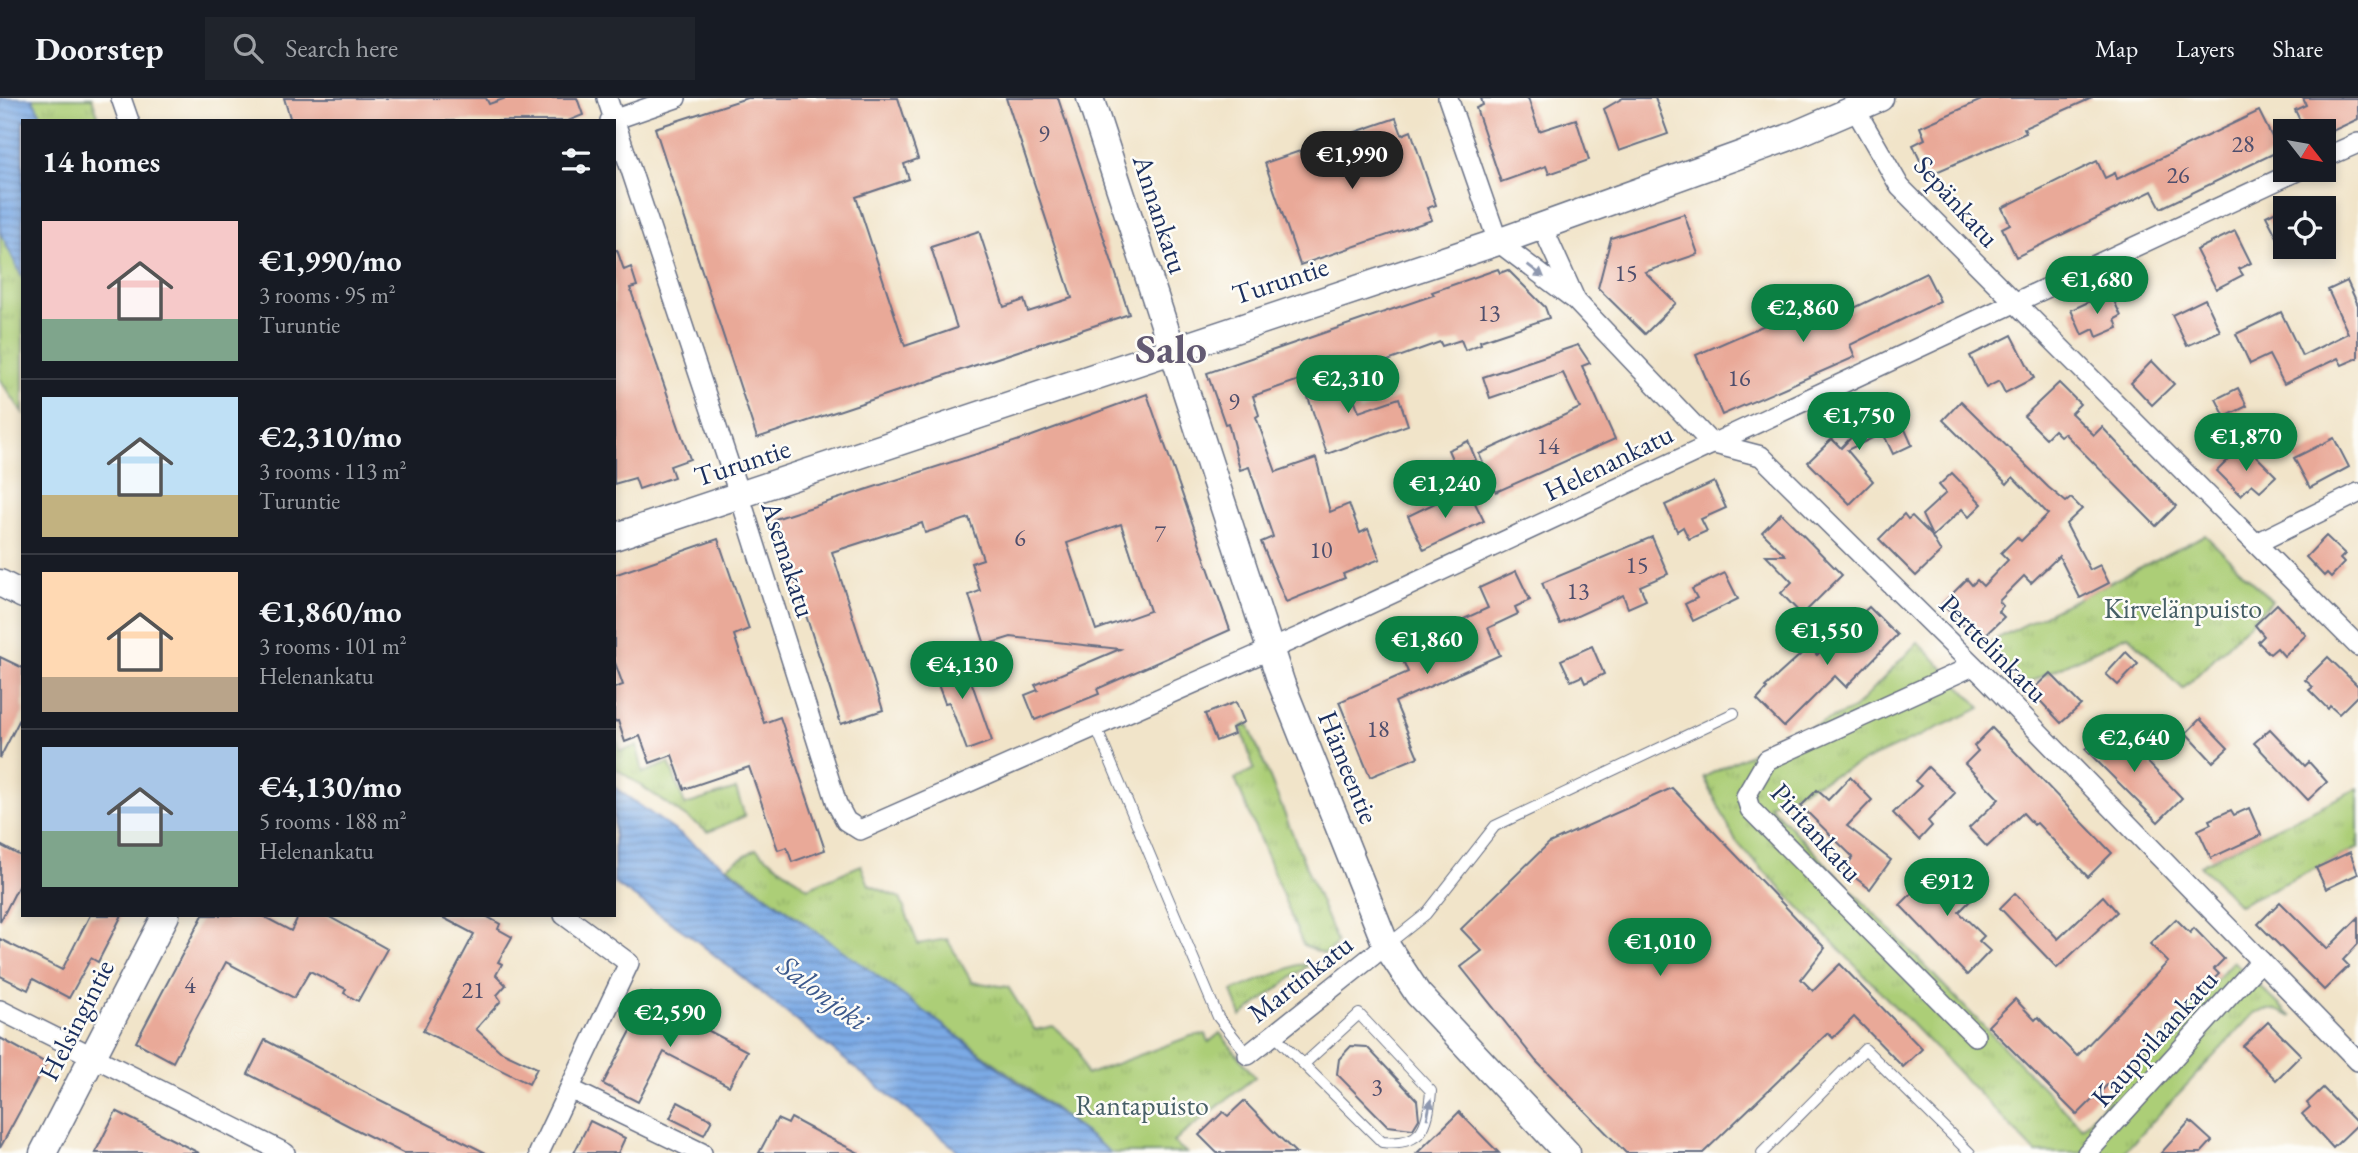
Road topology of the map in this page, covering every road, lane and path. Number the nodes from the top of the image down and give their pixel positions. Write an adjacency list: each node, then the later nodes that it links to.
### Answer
1 (121, 98): 8 (street)
2 (607, 98): 9 (street, Asemakatu)
3 (676, 98): 10 (street)
4 (1090, 98): 19 (main road, Annankatu)
5 (1448, 98): 16 (street)
6 (1880, 98): 7 (main road, Turuntie)
7 (1856, 109): 15 (main road, Turuntie); 18 (street, Sepänkatu)
8 (128, 119)
9 (612, 119)
10 (615, 119)
11 (616, 132): 22 (street, Asemakatu)
12 (2358, 143): 13 (street)
13 (2336, 153)
14 (2273, 182): 18 (street, Helenankatu)
15 (1542, 226): 16 (main road, Turuntie); 17 (street)
16 (1498, 242): 17 (street, one-way to 17); 19 (main road, Turuntie)
17 (1575, 300): 20 (street)
18 (2013, 303): 20 (street, Helenankatu); 24 (street, Sepänkatu)
19 (1172, 349): 22 (main road, Turuntie); 28 (main road, Hämeentie)
20 (1711, 443): 28 (street, Helenankatu); 29 (street, Perttelinkatu)
21 (2358, 493): 24 (street)
22 (740, 497): 23 (main road, Turuntie); 32 (street, Asemakatu)
23 (616, 536)
24 (2258, 543): 27 (street, Sepänkatu)
25 (0, 583): 26 (main road)
26 (21, 595)
27 (2358, 646)
28 (1270, 650): 31 (street, Helenankatu); 35 (main road, Hämeentie)
29 (1973, 666): 36 (street, Perttelinkatu); 39 (street, Piritankatu)
30 (1734, 713): 35 (lane)
31 (1096, 727): 32 (street, Helenankatu); 40 (lane)
32 (860, 830)
33 (165, 917): 41 (main road, Helsingintie)
34 (567, 917): 44 (street)
35 (1386, 945): 38 (street, Martinkatu); 49 (main road, Hämeentie)
36 (2261, 961): 42 (street, Perttelinkatu); 52 (street, Kauppilaankatu)
37 (0, 1010): 41 (street)
38 (1274, 1035): 40 (street, Martinkatu); 43 (lane)
39 (1975, 1036)
40 (1248, 1055)
41 (92, 1057): 45 (main road, Helsingintie); 46 (street)
42 (2358, 1061)
43 (1304, 1064): 43 (lane, one-way to 43)
44 (570, 1089): 47 (street); 48 (street)
45 (43, 1153)
46 (285, 1153)
47 (539, 1153)
48 (702, 1153)
49 (1567, 1153)
50 (1762, 1153): 51 (lane)
51 (1970, 1153)
52 (2087, 1153)

